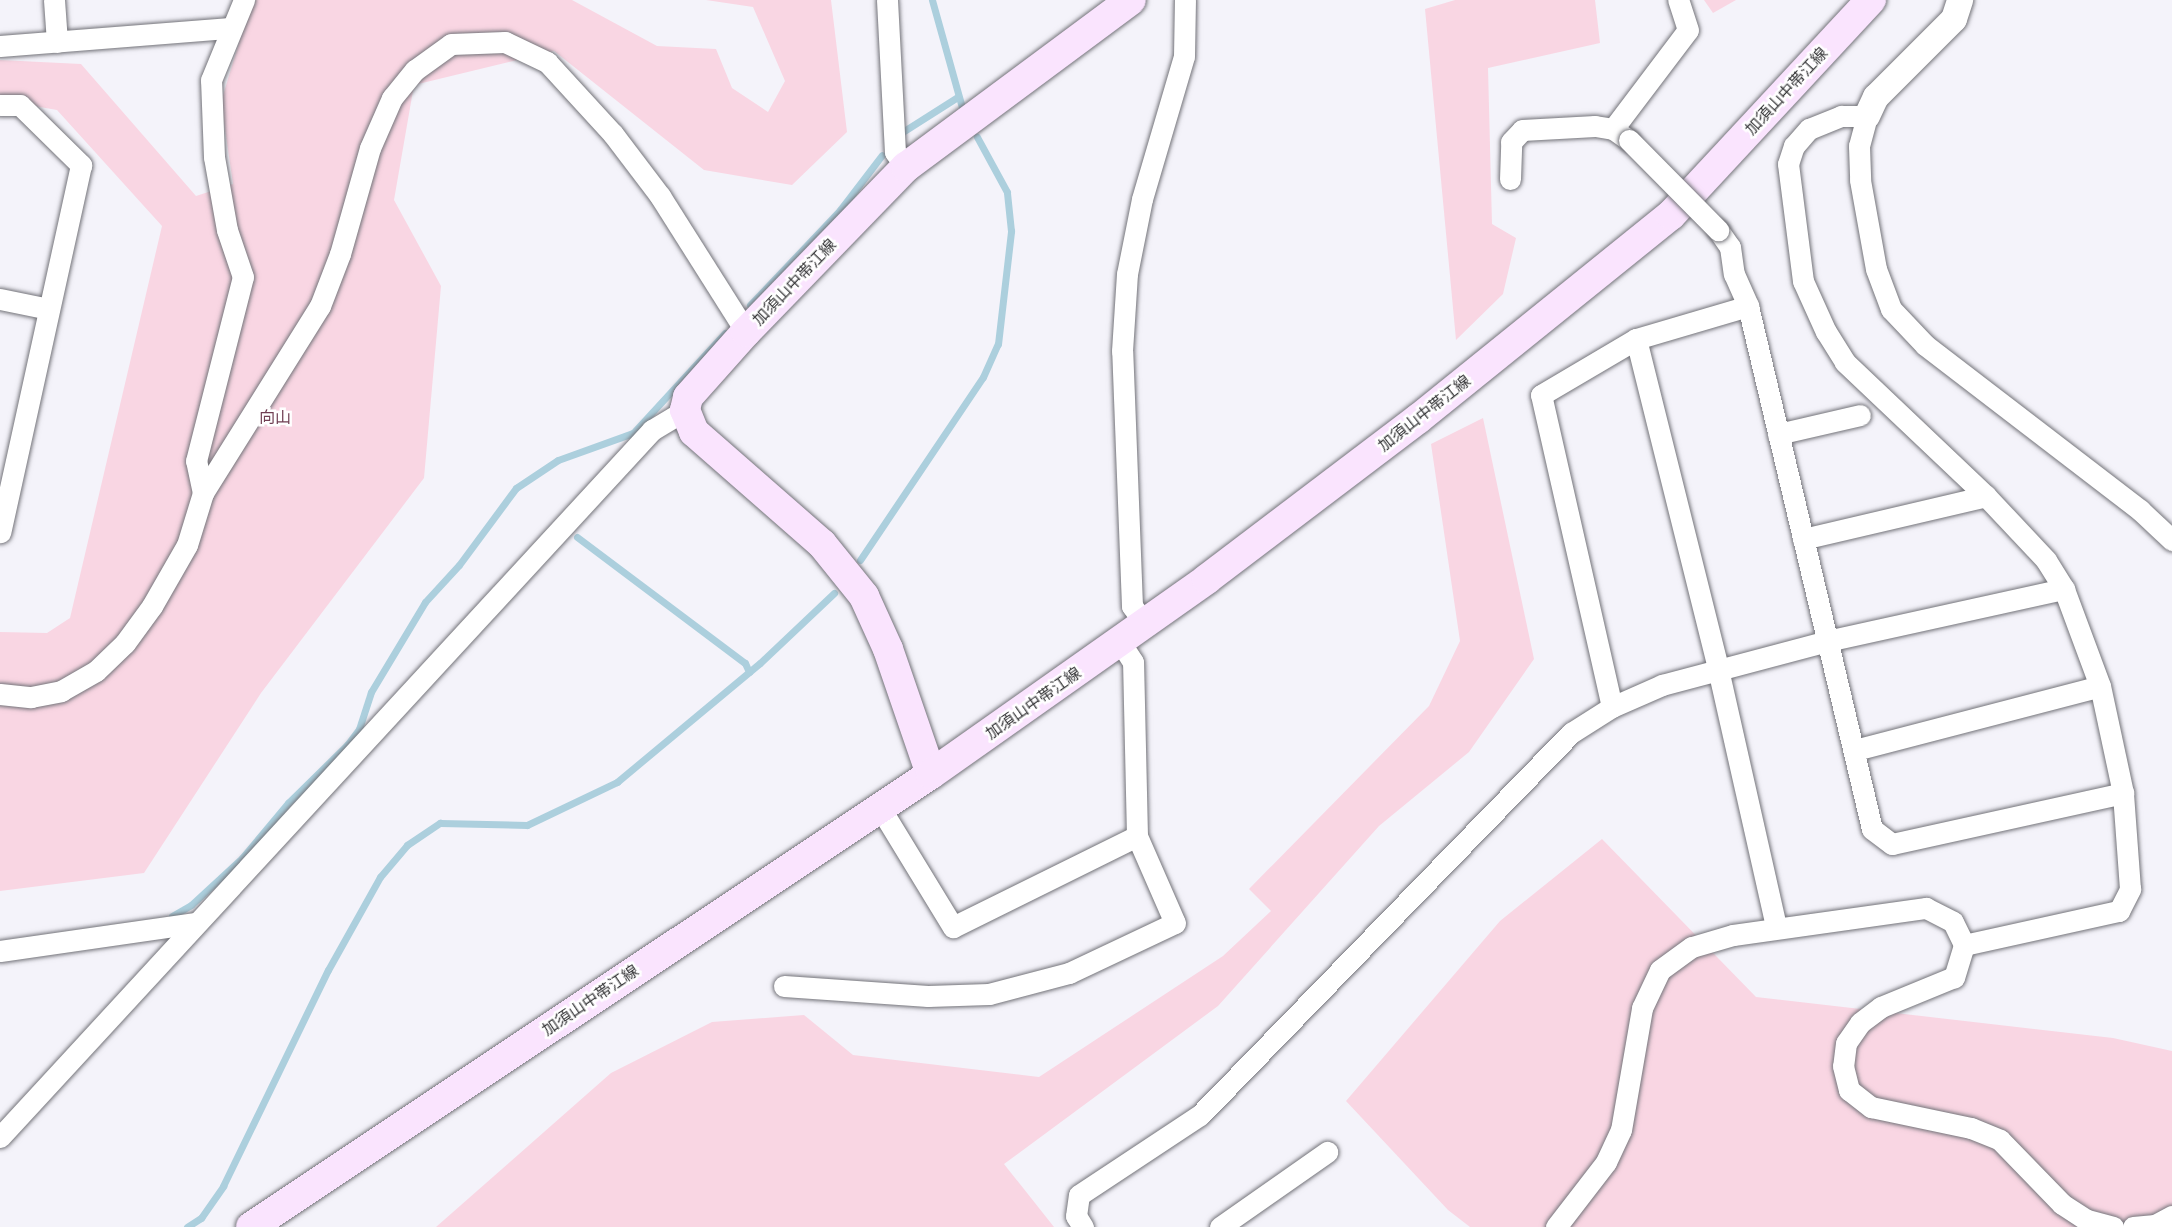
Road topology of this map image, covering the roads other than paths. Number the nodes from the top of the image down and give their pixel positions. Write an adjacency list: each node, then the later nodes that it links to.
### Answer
1 (54, 0): 10 (street)
2 (244, 0): 9 (street)
3 (887, 0): 15 (street)
4 (1131, 0): 15 (main road, 加須山中帯江線)
5 (1185, 0): 32 (street)
6 (1678, 0): 14 (street)
7 (1871, 0): 32 (main road, 加須山中帯江線)
8 (1960, 0): 13 (street)
9 (230, 28): 10 (street); 25 (street)
10 (57, 42): 11 (street)
11 (0, 46)
12 (0, 105): 19 (street)
13 (1867, 116): 26 (street); 30 (street)
14 (1621, 134): 16 (street); 18 (street, bridge)
15 (906, 167): 20 (main road, 加須山中帯江線)
16 (1510, 179)
17 (0, 299): 19 (street)
18 (1749, 306): 21 (street); 24 (street)
19 (49, 309): 27 (street)
20 (746, 332): 22 (main road, 加須山中帯江線); 25 (street)
21 (1636, 339): 35 (street); 38 (street)
22 (685, 410): 40 (main road); 44 (street)
23 (1860, 415): 24 (street)
24 (1778, 434): 29 (street)
25 (203, 493): 37 (street)
26 (1986, 496): 29 (street); 31 (street)
27 (3, 498): 28 (street)
28 (0, 532)
29 (1803, 539): 33 (street)
30 (2172, 540)
31 (2064, 589): 33 (street); 36 (street)
32 (1144, 623): 34 (main road, 加須山中帯江線)
33 (1827, 641): 35 (street); 39 (street)
34 (1120, 642): 40 (main road, 加須山中帯江線); 43 (street)
35 (1718, 669): 38 (street); 45 (street)
36 (2100, 686): 39 (street); 41 (street)
37 (0, 694)
38 (1612, 707): 53 (street)
39 (1855, 750): 41 (street)
40 (931, 774): 42 (main road, 加須山中帯江線)
41 (2124, 793): 46 (street)
42 (879, 806): 43 (street); 52 (main road, 加須山中帯江線)
43 (1137, 836): 48 (street)
44 (194, 923): 47 (street); 49 (street)
45 (1776, 927): 46 (street); 55 (street)
46 (1964, 945): 56 (street)
47 (0, 951)
48 (784, 986)
49 (0, 1137)
50 (1327, 1152): 54 (street)
51 (2172, 1216): 57 (street)
52 (250, 1227)
53 (1083, 1227)
54 (1220, 1227)
55 (1556, 1227)
56 (2113, 1227)
57 (2133, 1227)

